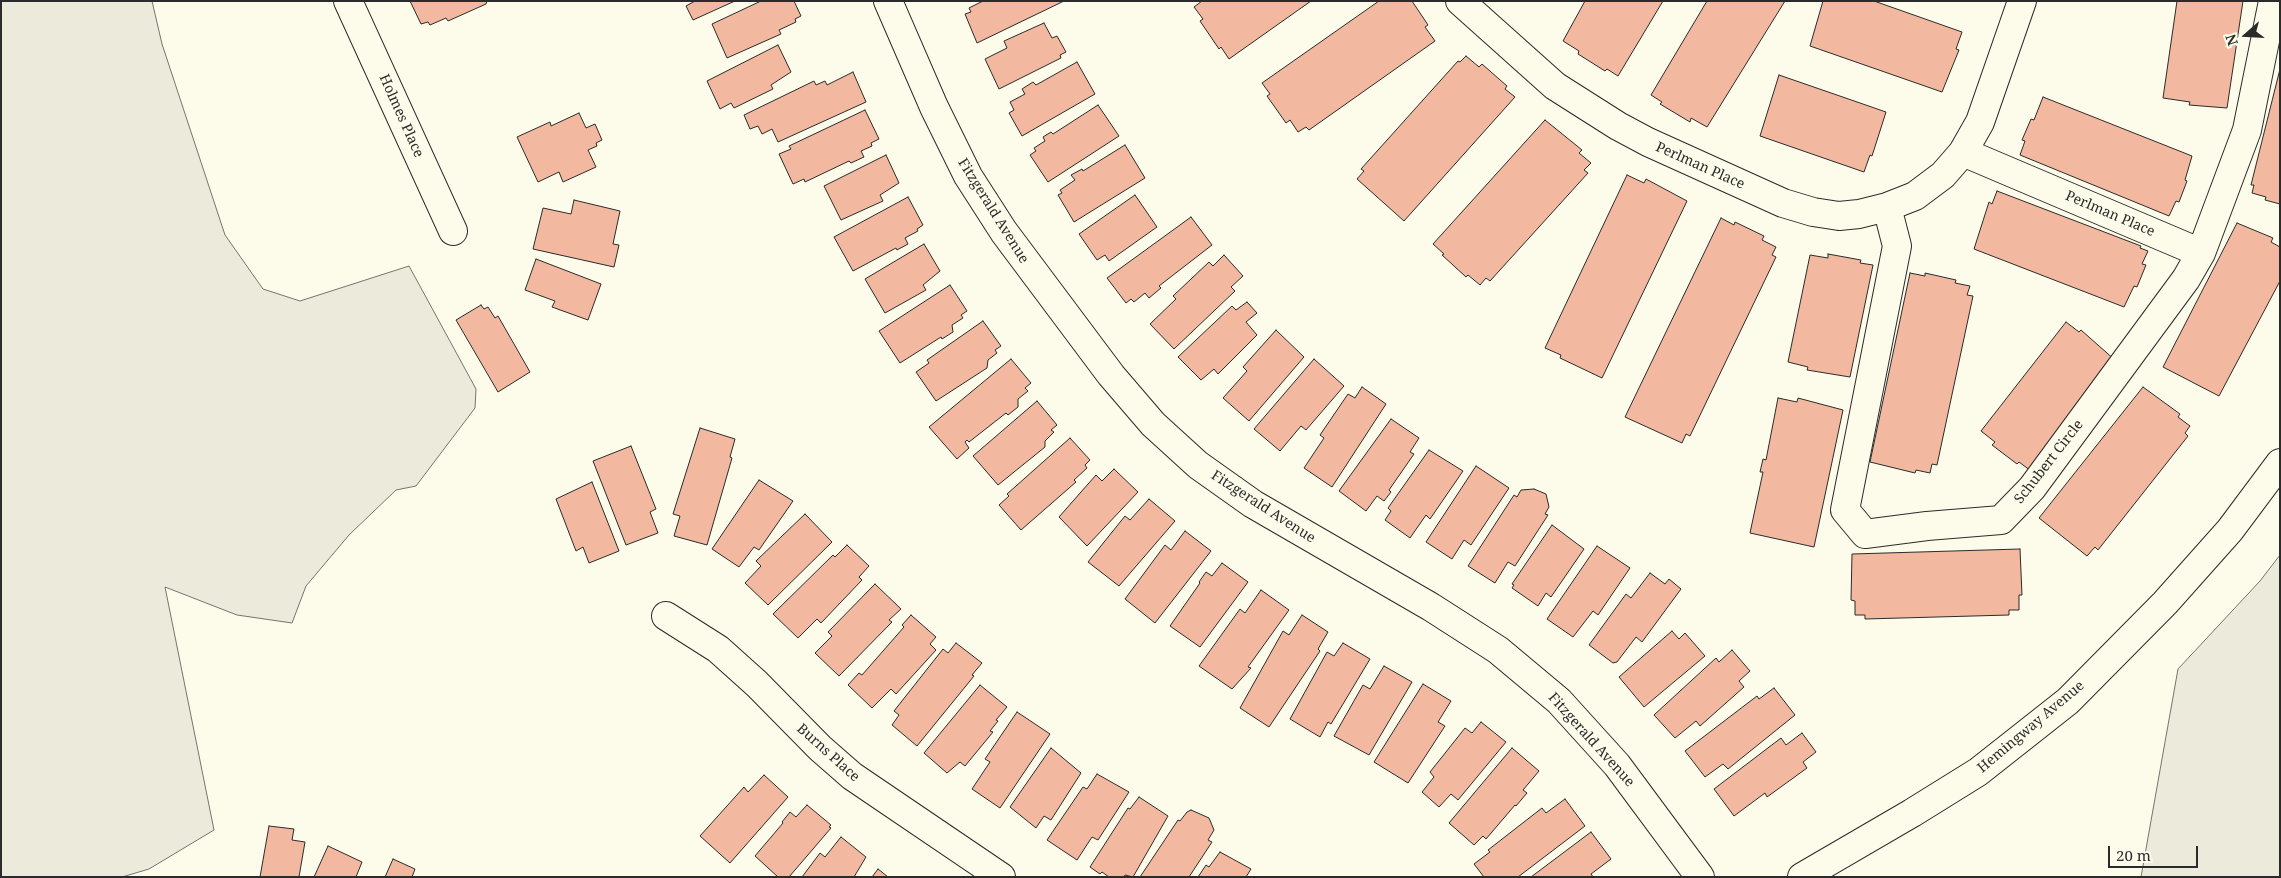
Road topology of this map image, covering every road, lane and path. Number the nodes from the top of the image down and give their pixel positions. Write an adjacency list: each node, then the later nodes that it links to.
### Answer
1 (348, 1): 8 (street, Holmes Place)
2 (888, 1): 13 (street, Fitzgerald Avenue)
3 (1460, 1): 7 (street, Perlman Place)
4 (2022, 1): 6 (street, Perlman Place)
5 (2273, 1): 9 (street, Schubert Circle)
6 (1963, 152): 7 (street, Perlman Place); 9 (street, Perlman Place)
7 (1887, 207): 9 (street, Schubert Circle)
8 (453, 231)
9 (2201, 253)
10 (2280, 463): 14 (street, Hemingway Avenue)
11 (666, 616): 12 (street, Burns Place)
12 (1001, 877)
13 (1700, 877)
14 (1802, 877)

